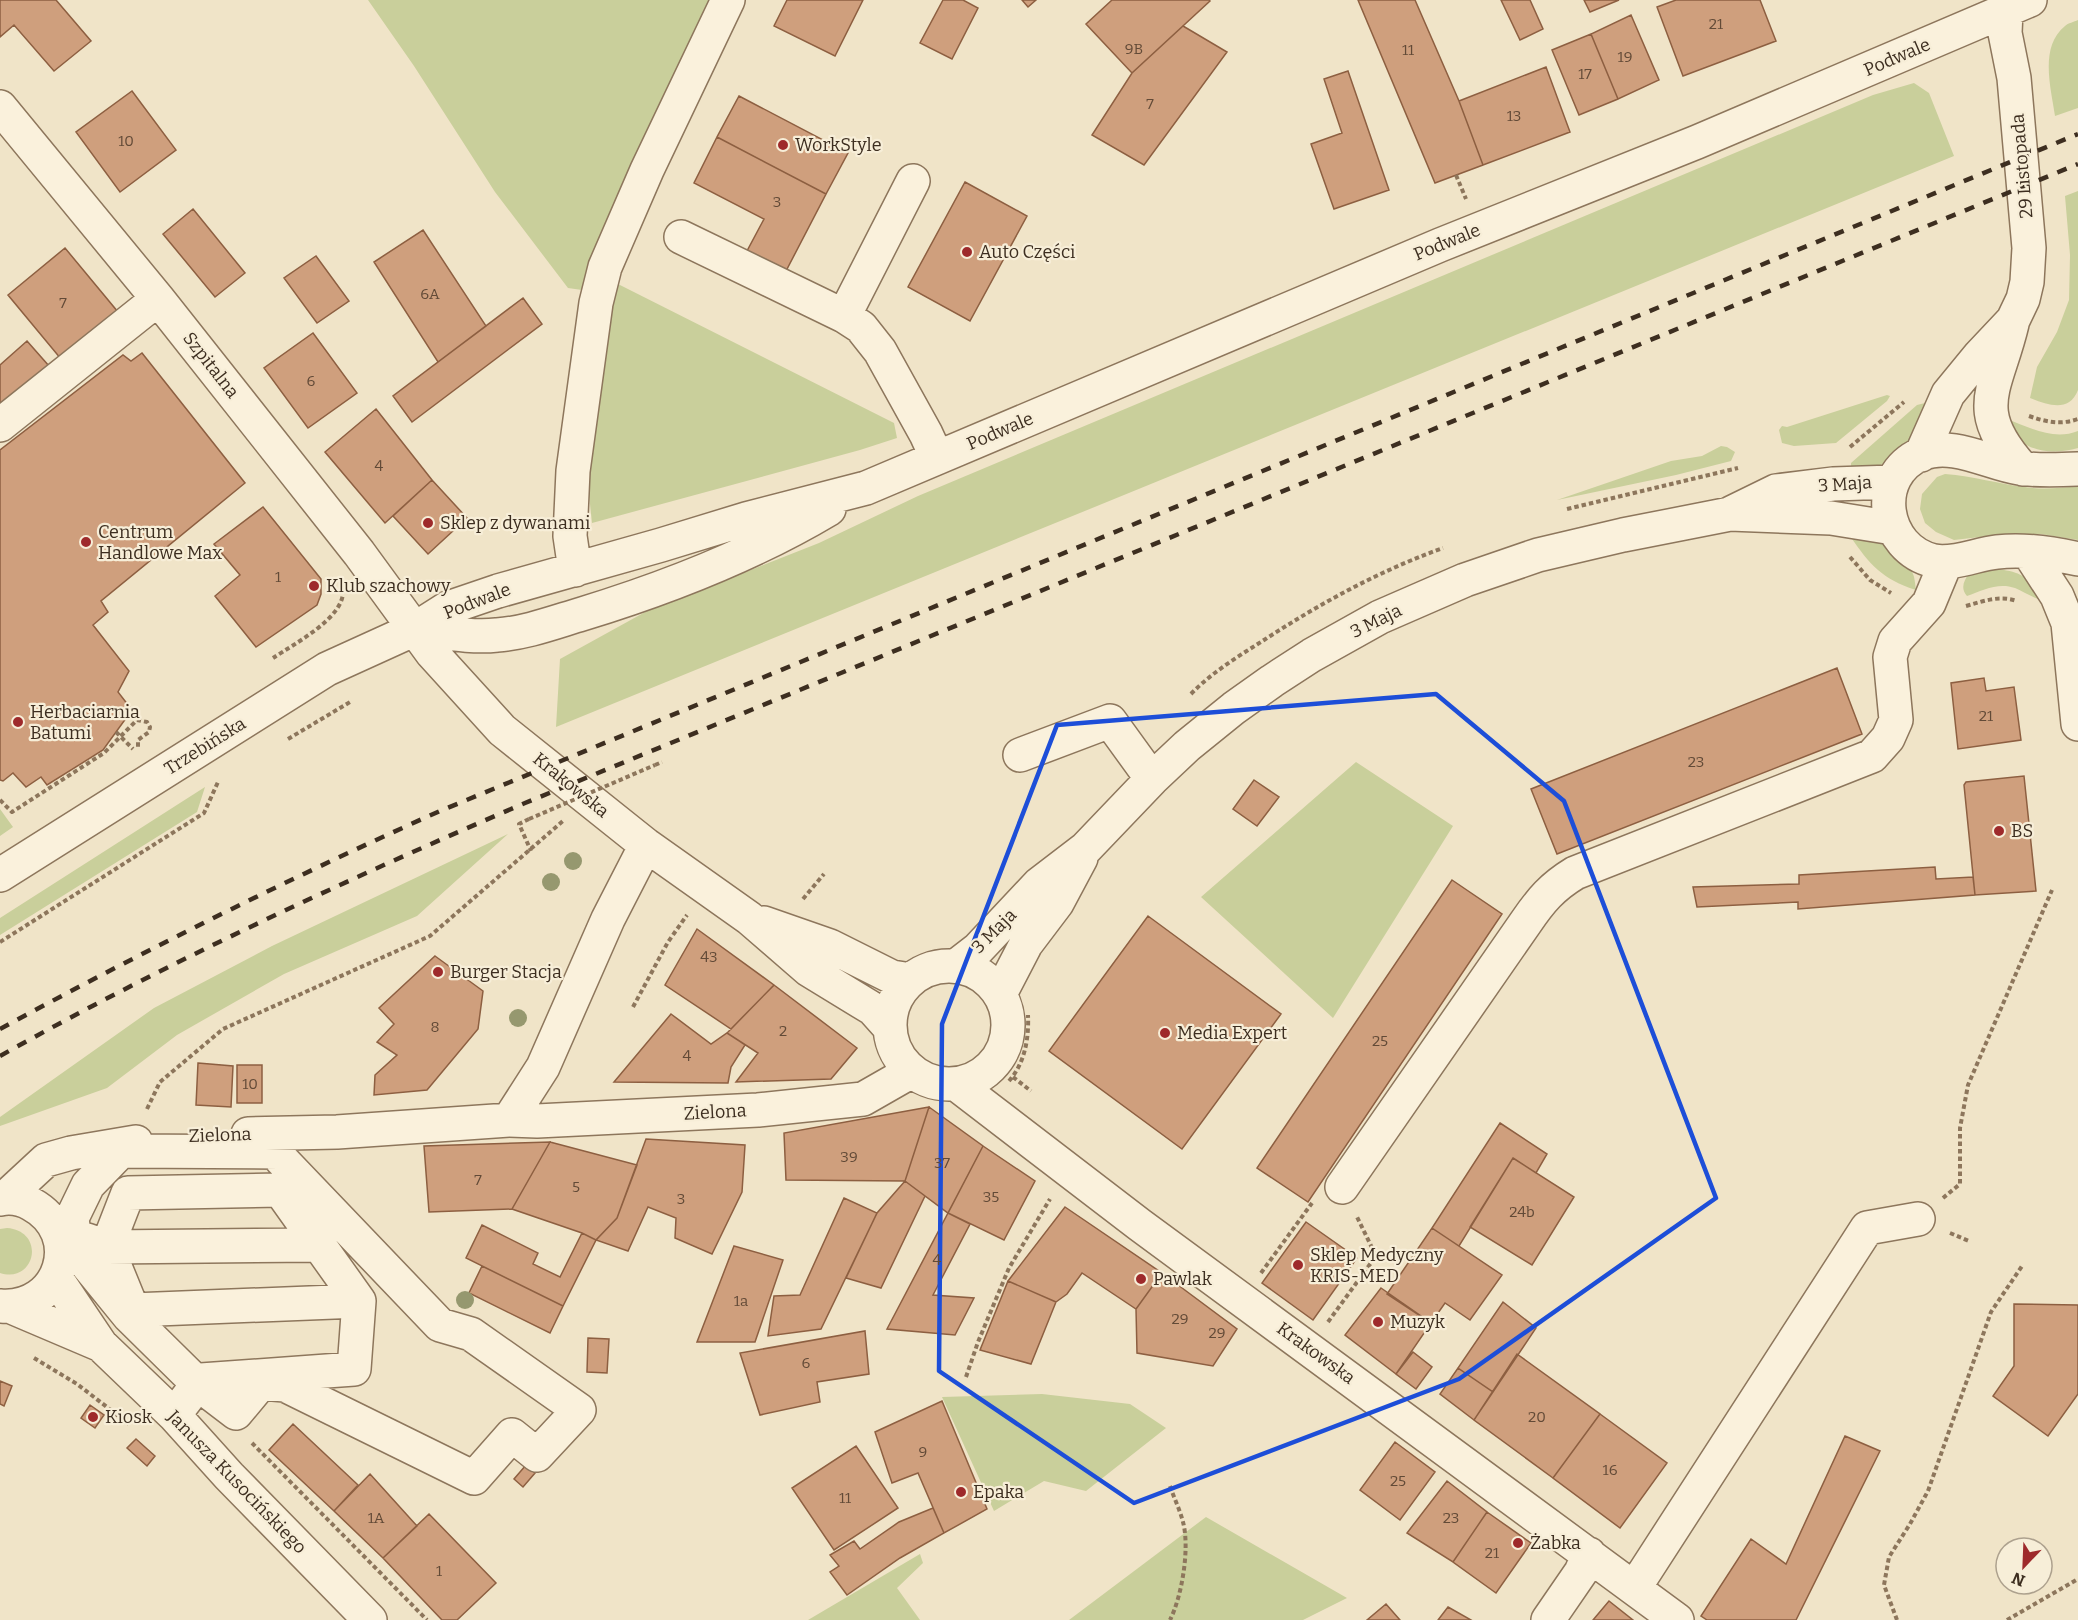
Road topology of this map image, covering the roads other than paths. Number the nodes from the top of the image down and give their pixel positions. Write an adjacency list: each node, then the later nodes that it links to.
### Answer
1 (728, 0): 21 (street)
2 (2018, 5): 8 (street, 29 Listopada); 11 (street, Podwale)
3 (0, 107): 6 (street, Szpitalna)
4 (913, 181): 7 (street)
5 (681, 237): 7 (street)
6 (158, 298): 9 (street); 23 (street, Szpitalna)
7 (844, 316): 11 (street)
8 (2013, 320): 10 (street, 29 Listopada); 12 (street, 29 Listopada)
9 (0, 426)
10 (1921, 455): 12 (street); 14 (street)
11 (937, 458): 15 (street, Podwale)
12 (2023, 469): 13 (street)
13 (2078, 469)
14 (1893, 482): 16 (street, 3 Maja); 17 (street)
15 (866, 488): 21 (street, Podwale); 23 (street, Podwale)
16 (1730, 514): 17 (street, 3 Maja); 26 (street, 3 Maja)
17 (1893, 528): 20 (street)
18 (2029, 553): 19 (street); 20 (street); 22 (street)
19 (2078, 559)
20 (1946, 562): 39 (street)
21 (575, 570): 23 (street, Podwale)
22 (2073, 618): 24 (street)
23 (416, 629): 27 (street, Krakowska); 29 (street, Trzebińska)
24 (2078, 724)
25 (1020, 755): 26 (street)
26 (1152, 779): 28 (street, 3 Maja)
27 (646, 845): 30 (street, Krakowska); 37 (street)
28 (1086, 848): 31 (street, 3 Maja); 33 (street, 3 Maja)
29 (0, 875)
30 (749, 918): 32 (street, Krakowska); 34 (street, Krakowska)
31 (956, 966): 32 (street); 33 (street)
32 (910, 980): 34 (street)
33 (1014, 1001): 36 (street)
34 (890, 1028): 35 (street)
35 (912, 1071): 36 (street); 37 (street, Zielona)
36 (956, 1084): 52 (street, Krakowska)
37 (509, 1120): 38 (street, Zielona)
38 (110, 1146): 40 (street, Zielona); 42 (street)
39 (1342, 1187)
40 (3, 1198): 42 (street)
41 (1918, 1219): 53 (street)
42 (63, 1233): 44 (street); 45 (street); 50 (street); 50 (street)
43 (319, 1245): 44 (street); 44 (street); 46 (street)
44 (107, 1247): 48 (street)
45 (56, 1278): 47 (street); 49 (street, Janusza Kusocińskiego)
46 (359, 1301): 48 (street); 50 (street)
47 (7, 1307): 49 (street, Janusza Kusocińskiego)
48 (133, 1310): 50 (street)
49 (101, 1345): 51 (street, Janusza Kusocińskiego)
50 (200, 1382): 51 (street)
51 (174, 1415): 54 (street, Janusza Kusocińskiego)
52 (1589, 1554): 53 (street, Krakowska); 55 (street)
53 (1635, 1587): 56 (street, Krakowska)
54 (370, 1620)
55 (1548, 1620)
56 (1677, 1620)

